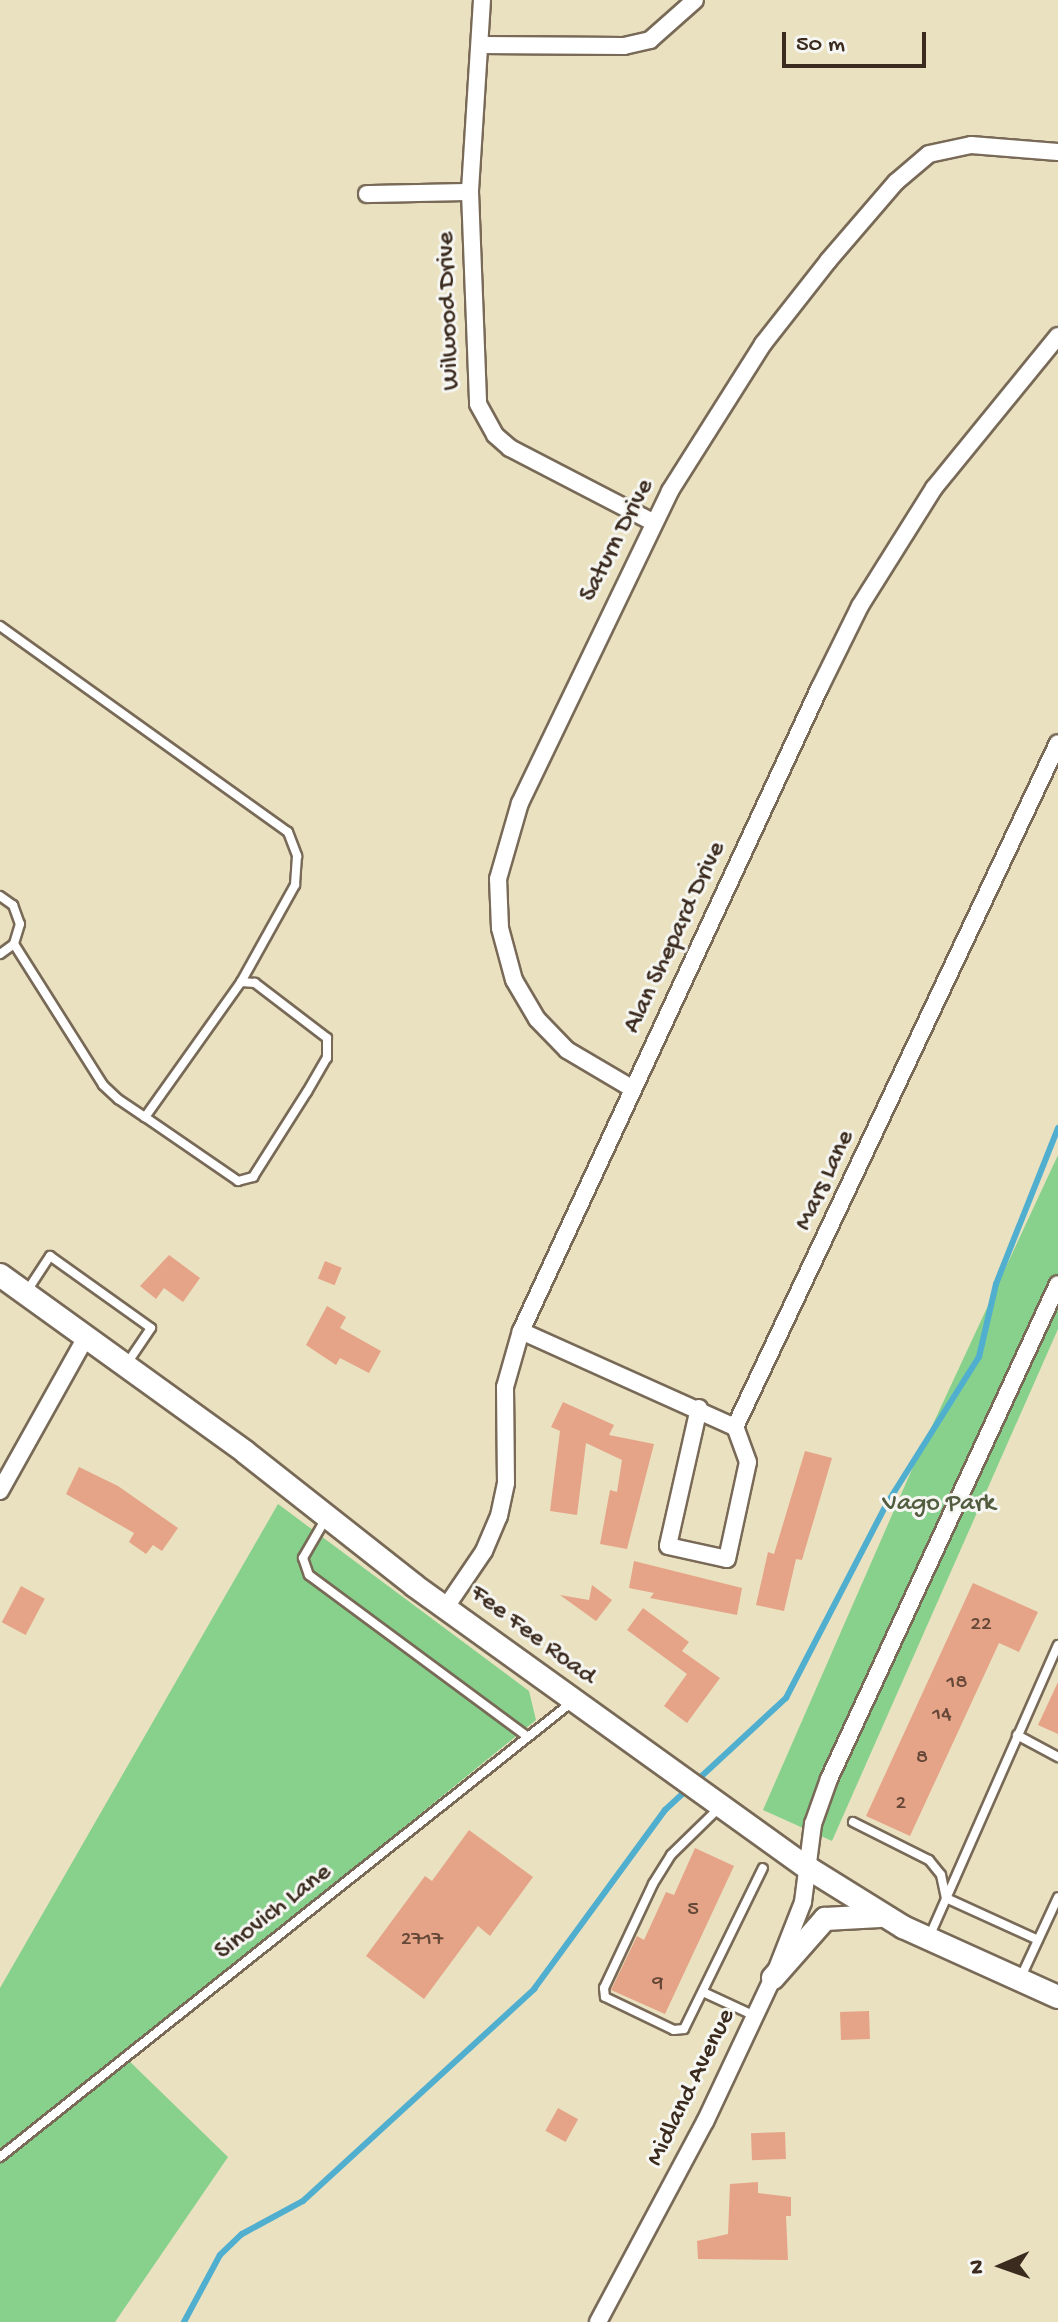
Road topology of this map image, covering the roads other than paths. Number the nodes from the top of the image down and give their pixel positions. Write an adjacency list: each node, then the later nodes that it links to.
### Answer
1 (482, 0): 3 (street, Wilwood Drive)
2 (695, 0): 3 (street)
3 (481, 45): 5 (street, Wilwood Drive)
4 (1058, 152): 8 (street, Saturn Drive)
5 (470, 192): 6 (street, Wilwood Drive); 8 (street, Wilwood Drive)
6 (367, 194)
7 (1058, 336): 15 (street, Alan Shepard Drive)
8 (653, 522): 15 (street, Saturn Drive)
9 (0, 626): 14 (lane)
10 (1058, 743): 24 (street, Mars Lane)
11 (0, 896): 12 (lane)
12 (14, 944): 13 (lane); 16 (lane)
13 (0, 954)
14 (241, 982): 16 (lane); 16 (lane)
15 (633, 1089): 20 (street, Alan Shepard Drive)
16 (145, 1117)
17 (0, 1275): 19 (street, Fee Fee Road)
18 (1058, 1284): 36 (street, Midland Avenue)
19 (25, 1293): 21 (street, Fee Fee Road); 22 (lane)
20 (521, 1331): 23 (street); 27 (street, Alan Shepard Drive)
21 (86, 1337): 22 (street, Fee Fee Road); 25 (street)
22 (126, 1366): 26 (street, Fee Fee Road)
23 (699, 1408): 24 (street); 24 (street)
24 (735, 1427)
25 (0, 1491)
26 (327, 1516): 27 (street, Fee Fee Road); 31 (lane)
27 (446, 1607): 29 (street, Fee Fee Road)
28 (1058, 1645): 30 (lane)
29 (573, 1701): 31 (lane, Sinovich Lane); 33 (street, Fee Fee Road)
30 (1017, 1735): 32 (lane); 38 (lane)
31 (528, 1737): 47 (lane, Sinovich Lane)
32 (1058, 1757)
33 (718, 1804): 36 (street, Fee Fee Road); 44 (lane)
34 (853, 1822): 38 (lane)
35 (763, 1868): 44 (lane)
36 (808, 1868): 39 (street, Fee Fee Road); 42 (street, Midland Avenue)
37 (1058, 1897): 41 (lane)
38 (946, 1898): 40 (lane); 41 (lane)
39 (885, 1917): 40 (street, Fee Fee Road); 42 (street)
40 (928, 1940): 43 (street, Fee Fee Road)
41 (1038, 1940): 43 (lane)
42 (773, 1978): 46 (street, Midland Avenue)
43 (1018, 1983): 45 (street, Fee Fee Road)
44 (703, 1992): 46 (lane)
45 (1058, 1997)
46 (755, 2016): 48 (street, Midland Avenue)
47 (0, 2157)
48 (598, 2322)

